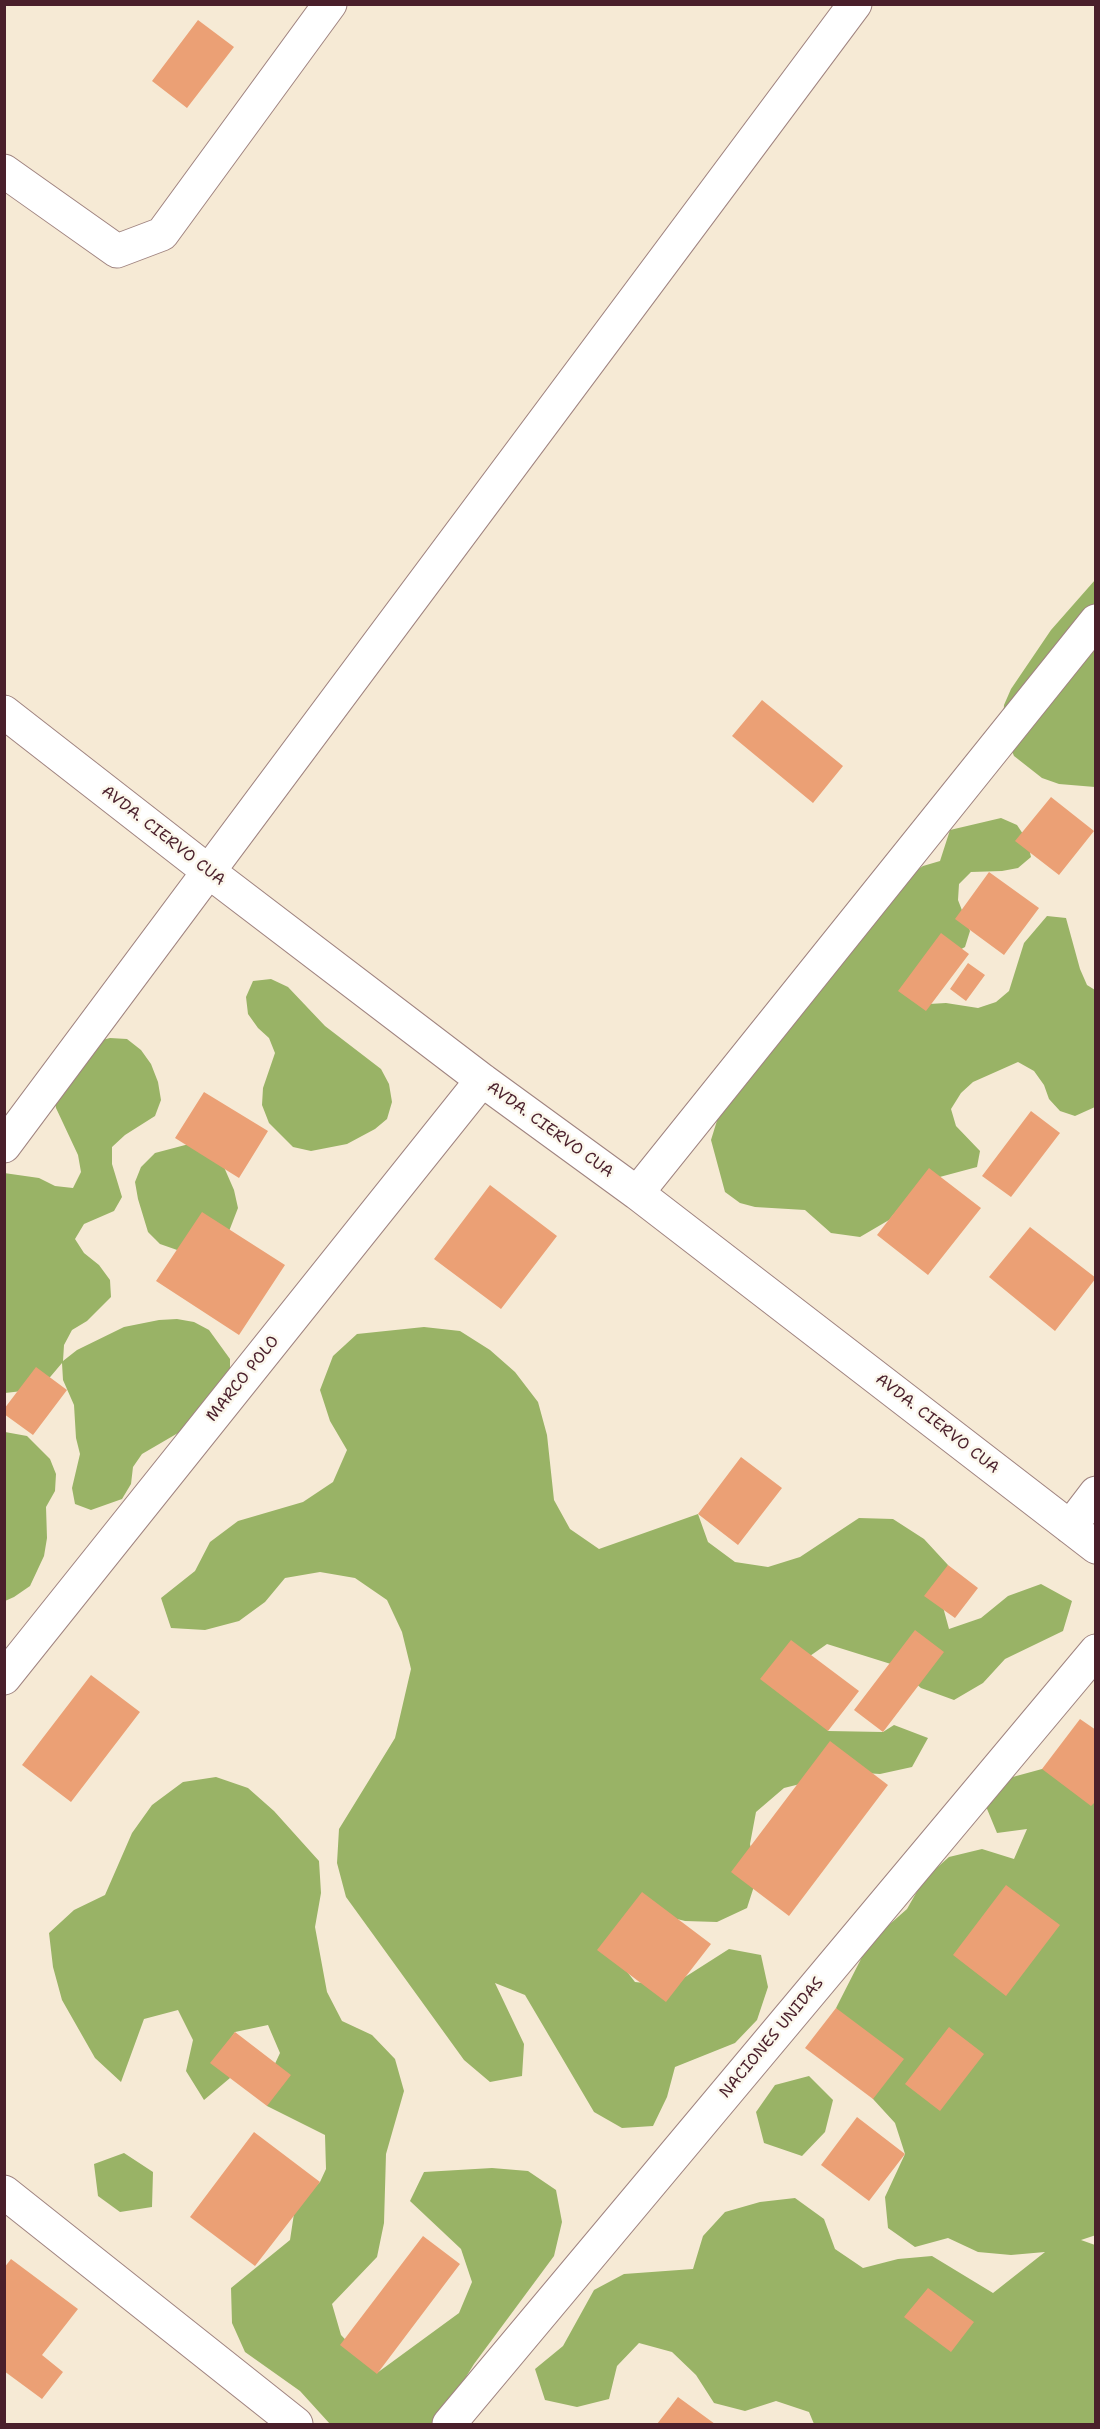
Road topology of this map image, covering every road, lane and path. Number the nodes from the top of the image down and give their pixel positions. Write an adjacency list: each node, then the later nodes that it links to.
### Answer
1 (330, 4): 3 (street)
2 (855, 4): 6 (street)
3 (4, 171)
4 (1095, 621): 9 (street)
5 (4, 712): 6 (street, AVDA. CIERVO CUA)
6 (208, 871): 7 (street, AVDA. CIERVO CUA); 8 (street)
7 (482, 1080): 9 (street, AVDA. CIERVO CUA); 14 (street, MARCO POLO)
8 (4, 1146)
9 (637, 1193): 11 (street, AVDA. CIERVO CUA)
10 (1095, 1493): 11 (street)
11 (1070, 1527): 12 (street, AVDA. CIERVO CUA)
12 (1095, 1547)
13 (1095, 1652): 17 (street, NACIONES UNIDAS)
14 (4, 1678)
15 (4, 2192): 16 (street)
16 (296, 2424)
17 (449, 2424)

